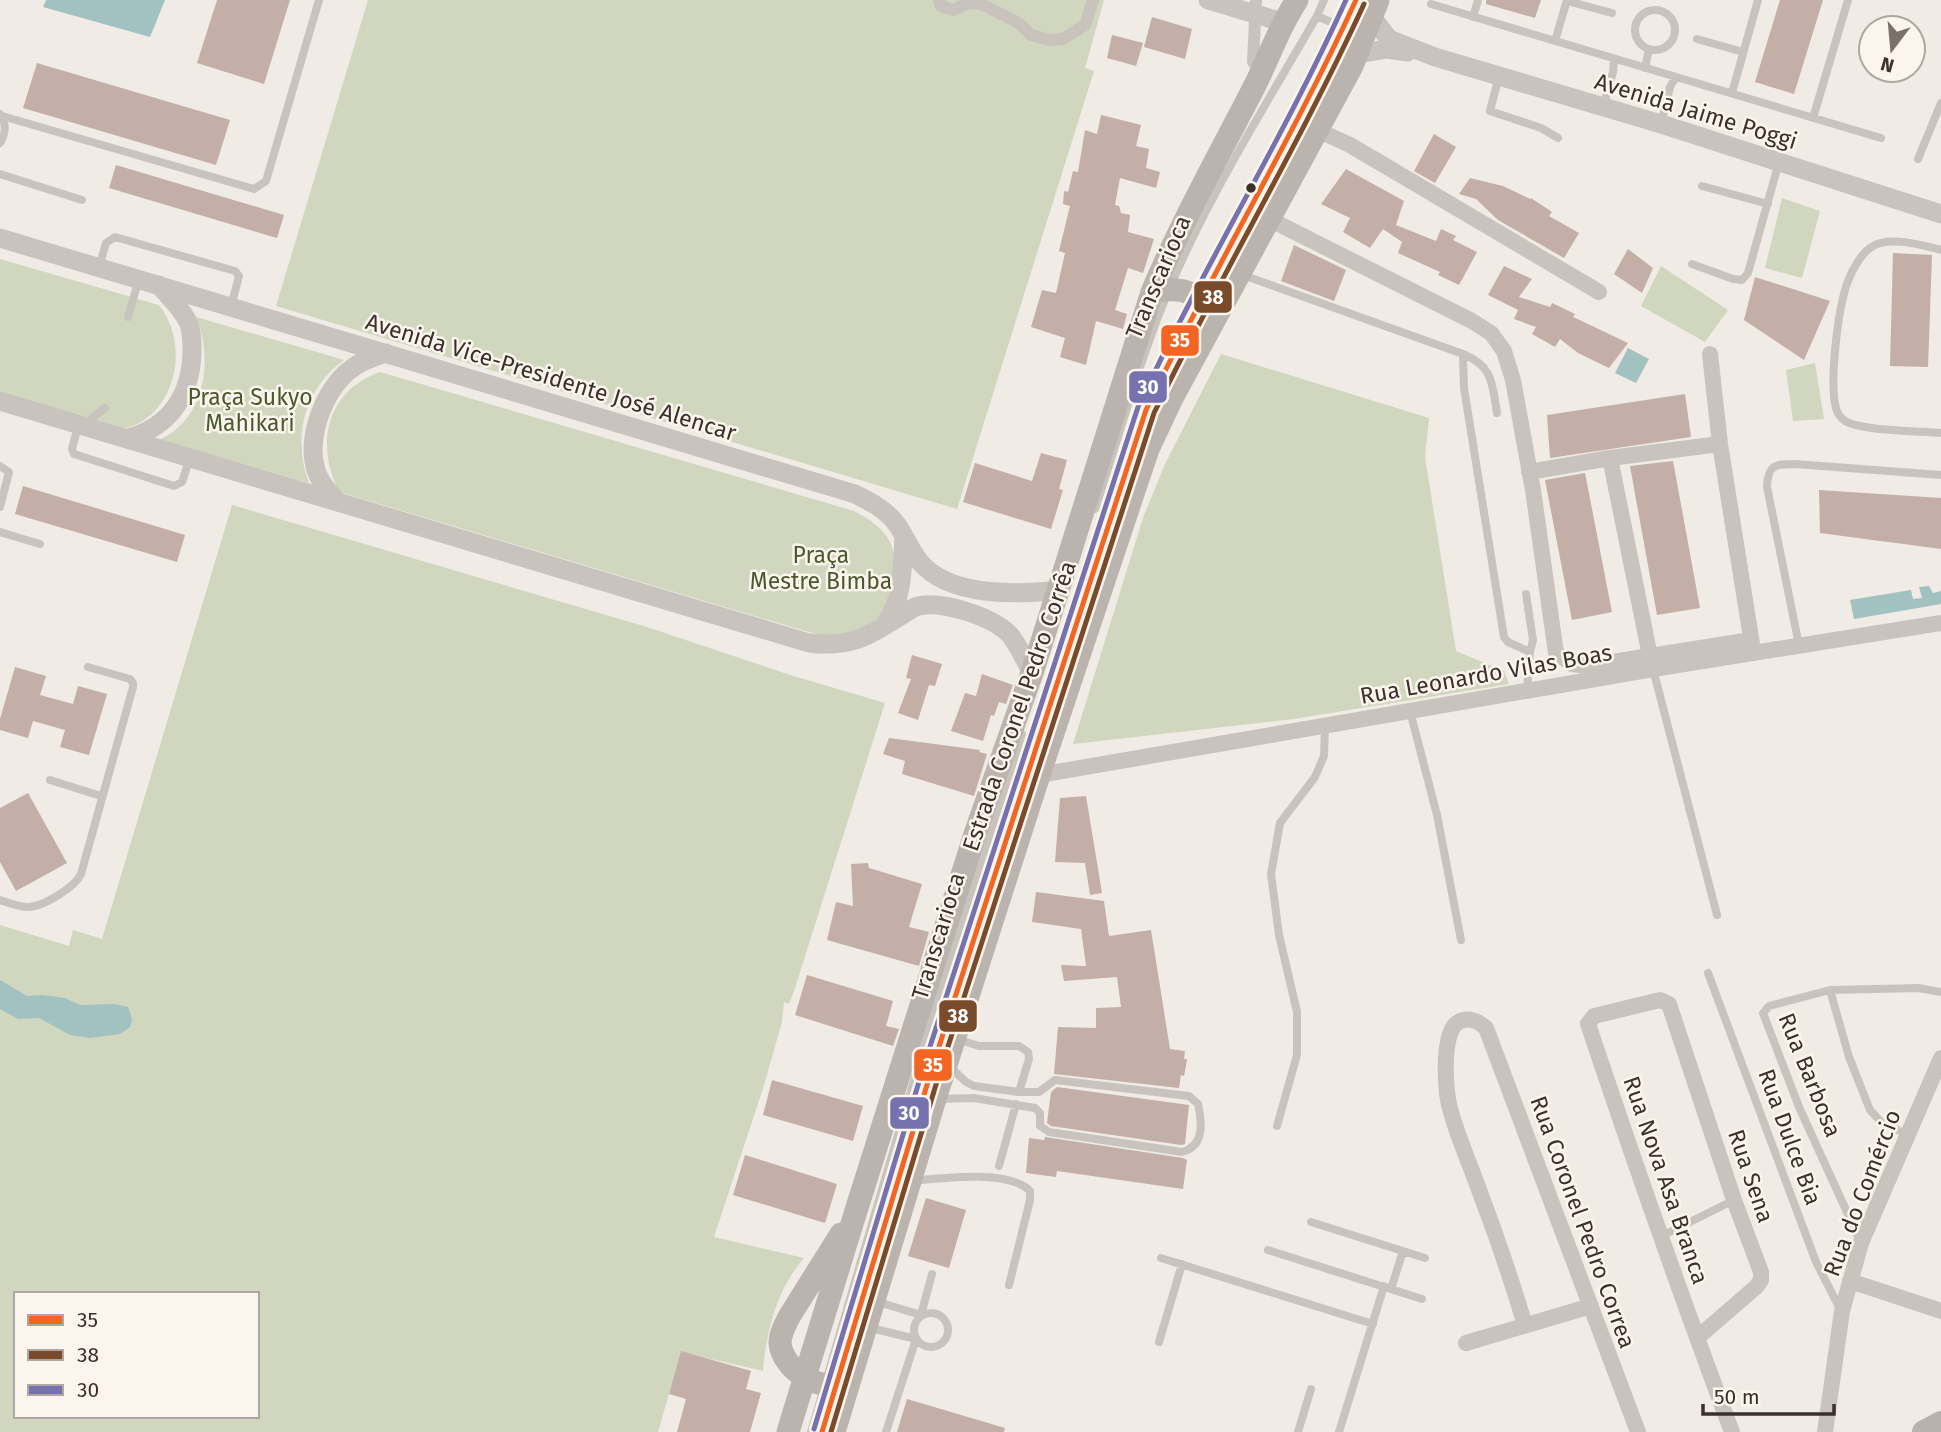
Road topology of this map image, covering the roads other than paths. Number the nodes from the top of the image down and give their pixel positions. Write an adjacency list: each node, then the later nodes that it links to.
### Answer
1 (319, 0): 35 (lane)
2 (939, 0): 12 (street)
3 (1093, 0): 12 (street)
4 (1208, 0): 14 (street)
5 (1297, 0): 19 (main road, Estrada Coronel Pedro Corrêa)
6 (1324, 0): 17 (lane, Transcarioca)
7 (1356, 0): 20 (lane, Transcarioca)
8 (1478, 0): 18 (lane)
9 (1567, 0): 16 (lane); 22 (lane)
10 (1758, 0): 24 (lane)
11 (1848, 0): 36 (lane)
12 (963, 2)
13 (1431, 4): 18 (lane)
14 (1255, 7): 19 (street); 29 (street)
15 (1375, 8): 25 (main road, Estrada Coronel Pedro Corrêa); 26 (street, Avenida Jaime Poggi)
16 (1612, 13)
17 (1317, 16): 20 (lane); 57 (lane, Transcarioca)
18 (1473, 17): 22 (lane)
19 (1282, 22): 29 (main road, Estrada Coronel Pedro Corrêa)
20 (1345, 28): 59 (lane, Transcarioca)
21 (1697, 39): 24 (lane)
22 (1555, 41): 27 (lane)
23 (1650, 49): 23 (lane); 28 (lane)
24 (1743, 52): 32 (lane)
25 (1357, 54): 26 (street, Avenida Jaime Poggi); 38 (main road, Estrada Coronel Pedro Corrêa)
26 (1435, 57): 30 (street, Avenida Jaime Poggi)
27 (1614, 59): 28 (lane); 34 (lane)
28 (1645, 68): 31 (lane)
29 (1262, 72): 57 (main road, Estrada Coronel Pedro Corrêa)
30 (1499, 76): 34 (street, Avenida Jaime Poggi); 39 (lane)
31 (1676, 77): 32 (lane); 37 (lane)
32 (1732, 93): 36 (lane)
33 (1941, 103): 42 (lane)
34 (1603, 108): 37 (street, Avenida Jaime Poggi)
35 (1, 115): 41 (lane)
36 (1813, 118): 40 (lane)
37 (1661, 124): 43 (street, Avenida Jaime Poggi)
38 (1317, 130): 49 (main road, Estrada Coronel Pedro Corrêa); 58 (street)
39 (1558, 138)
40 (1881, 138)
41 (0, 143)
42 (1918, 159)
43 (1779, 162): 47 (lane); 48 (street, Avenida Jaime Poggi)
44 (0, 174): 46 (lane)
45 (1702, 186): 47 (lane)
46 (82, 200)
47 (1768, 204): 52 (lane)
48 (1941, 214)
49 (1269, 219): 54 (main road, Estrada Coronel Pedro Corrêa); 76 (street)
50 (0, 238): 53 (street, Avenida Vice-Presidente José Alencar)
51 (1941, 250): 70 (lane)
52 (1692, 264)
53 (99, 267): 55 (street, Avenida Vice-Presidente José Alencar); 60 (lane)
54 (1240, 274): 62 (main road, Estrada Coronel Pedro Corrêa); 64 (lane)
55 (139, 279): 56 (street, Avenida Vice-Presidente José Alencar); 61 (lane)
56 (159, 285): 60 (street, Avenida Vice-Presidente José Alencar); 71 (street)
57 (1161, 290): 59 (main road); 83 (main road, Estrada Coronel Pedro Corrêa); 144 (lane, Transcarioca)
58 (1599, 292)
59 (1201, 300): 62 (main road); 144 (lane, Transcarioca)
60 (232, 307): 63 (street, Avenida Vice-Presidente José Alencar)
61 (128, 317)
62 (1209, 329): 96 (main road, Estrada Coronel Pedro Corrêa)
63 (386, 353): 78 (street); 81 (street, Avenida Vice-Presidente José Alencar)
64 (1464, 354): 68 (lane); 89 (lane)
65 (1710, 354): 72 (street)
66 (0, 401): 69 (street)
67 (105, 408): 69 (lane)
68 (1497, 413)
69 (81, 424): 71 (street); 73 (lane)
70 (1941, 433)
71 (129, 438): 73 (street)
72 (1720, 444): 74 (street); 88 (street)
73 (191, 457): 78 (street)
74 (1610, 458): 76 (street); 90 (street)
75 (0, 466): 79 (lane)
76 (1530, 472): 90 (street)
77 (1941, 475): 87 (lane)
78 (338, 502): 86 (street)
79 (0, 507)
80 (0, 532): 82 (lane)
81 (904, 536): 83 (street, Avenida Vice-Presidente José Alencar); 86 (street)
82 (40, 544)
83 (1058, 590): 92 (main road, Estrada Coronel Pedro Corrêa)
84 (1526, 594): 89 (lane)
85 (1941, 623): 87 (street, Rua Leonardo Vilas Boas)
86 (882, 627): 92 (street)
87 (1799, 645): 88 (street, Rua Leonardo Vilas Boas)
88 (1752, 646): 90 (street, Rua Leonardo Vilas Boas)
89 (1530, 652): 93 (lane)
90 (1651, 662): 93 (street, Rua Leonardo Vilas Boas); 100 (lane)
91 (88, 667): 98 (lane)
92 (1032, 673): 117 (main road, Estrada Coronel Pedro Corrêa)
93 (1527, 690): 94 (street, Rua Leonardo Vilas Boas)
94 (1410, 710): 95 (street, Rua Leonardo Vilas Boas); 101 (lane)
95 (1325, 725): 96 (street, Rua Leonardo Vilas Boas); 112 (lane)
96 (1039, 775): 106 (main road, Estrada Coronel Pedro Corrêa)
97 (50, 780): 98 (lane)
98 (102, 796): 99 (lane)
99 (0, 900)
100 (1717, 915)
101 (1461, 940)
102 (1708, 973): 133 (lane, Rua Dulce Bia)
103 (1830, 990): 104 (lane, Rua Barbosa); 113 (lane); 120 (lane, Rua Barbosa)
104 (1941, 992)
105 (1669, 1004): 116 (street, Rua Sena); 119 (street, Rua Nova Asa Branca)
106 (955, 1039): 108 (main road, Estrada Coronel Pedro Corrêa); 109 (lane)
107 (1941, 1058): 113 (street, Rua do Comércio)
108 (947, 1064): 109 (lane); 110 (main road, Estrada Coronel Pedro Corrêa)
109 (1023, 1093): 111 (lane)
110 (935, 1099): 111 (lane); 115 (main road, Estrada Coronel Pedro Corrêa)
111 (1020, 1105): 114 (lane)
112 (1277, 1126)
113 (1908, 1135): 120 (street, Rua do Comércio)
114 (999, 1166)
115 (912, 1181): 128 (lane); 131 (main road, Estrada Coronel Pedro Corrêa)
116 (1734, 1200): 119 (lane); 139 (street, Rua Sena)
117 (855, 1214): 144 (main road, Estrada Coronel Pedro Corrêa); 144 (main road)
118 (1311, 1222): 122 (lane)
119 (1660, 1237): 139 (street, Rua Nova Asa Branca)
120 (1861, 1243): 127 (street, Rua do Comércio)
121 (1268, 1250): 129 (lane)
122 (1403, 1251): 124 (lane); 129 (lane)
123 (1161, 1258): 125 (lane)
124 (1425, 1258)
125 (1182, 1264): 136 (lane); 141 (lane)
126 (932, 1274): 135 (lane)
127 (1850, 1281): 133 (street, Rua do Comércio); 134 (street)
128 (1009, 1285)
129 (1387, 1287): 130 (lane); 136 (lane)
130 (1422, 1299)
131 (875, 1301): 135 (lane); 138 (main road, Estrada Coronel Pedro Corrêa)
132 (1591, 1307): 137 (street); 137 (street, Rua Coronel Pedro Correa); 154 (street, Rua Coronel Pedro Correa)
133 (1842, 1311): 156 (street, Rua do Comércio)
134 (1941, 1311)
135 (921, 1315): 140 (lane); 140 (lane)
136 (1373, 1324): 153 (lane)
137 (1525, 1325): 142 (street)
138 (867, 1327): 140 (lane); 143 (main road, Estrada Coronel Pedro Corrêa)
139 (1697, 1338): 155 (street, Rua Nova Asa Branca)
140 (916, 1339): 151 (lane)
141 (1159, 1342)
142 (1466, 1343)
143 (856, 1362): 144 (main road); 150 (main road, Estrada Coronel Pedro Corrêa)
144 (823, 1381): 147 (main road, Estrada Coronel Pedro Corrêa); 148 (lane, Transcarioca); 149 (lane, Transcarioca)
145 (1311, 1389): 152 (lane)
146 (1941, 1423): 157 (main road)
147 (788, 1432)
148 (811, 1432)
149 (822, 1432)
150 (834, 1432)
151 (886, 1432)
152 (1298, 1432)
153 (1339, 1432)
154 (1637, 1432)
155 (1732, 1432)
156 (1825, 1432)
157 (1924, 1432)

